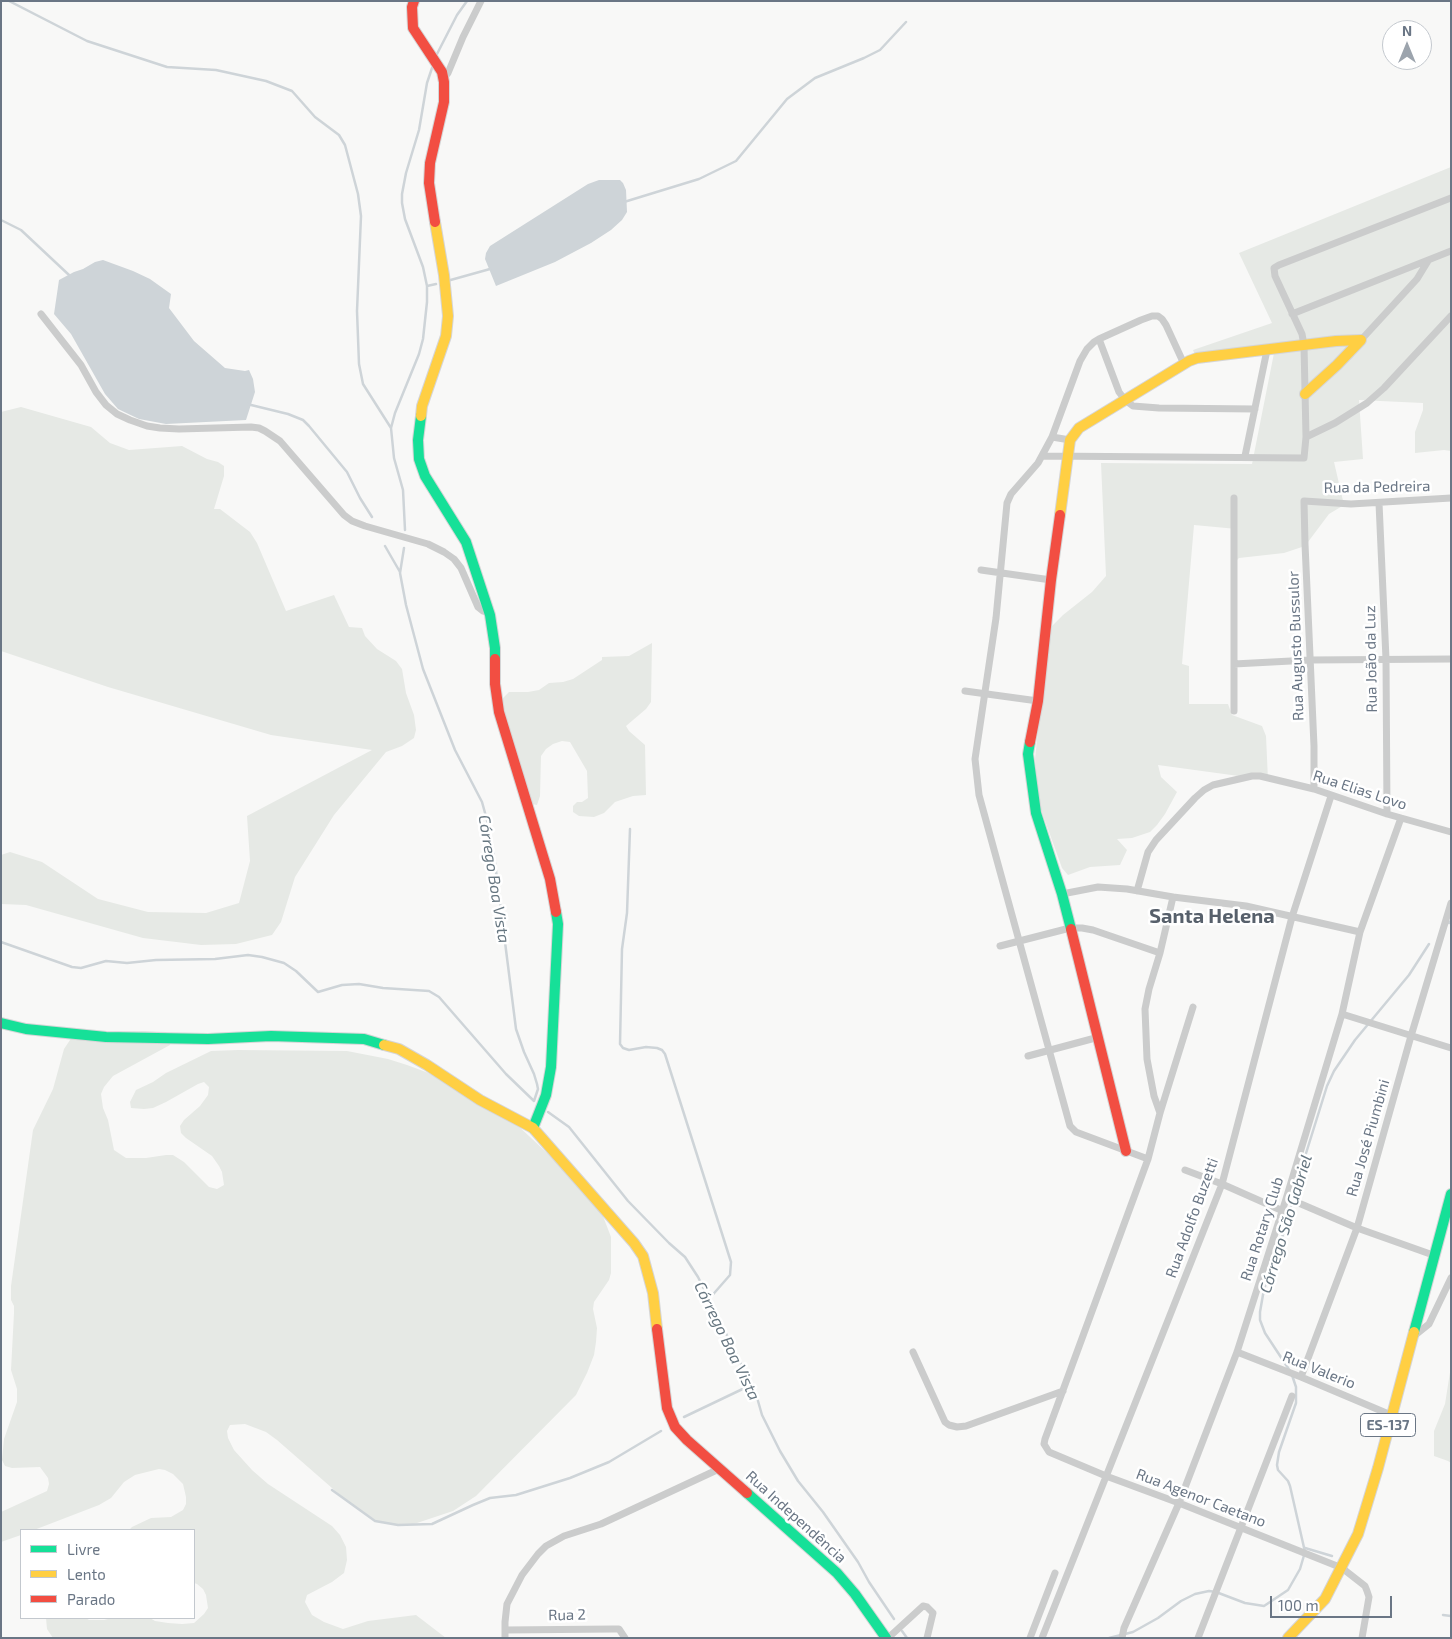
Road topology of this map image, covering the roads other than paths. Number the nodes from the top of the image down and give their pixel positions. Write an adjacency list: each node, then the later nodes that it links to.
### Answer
1 (414, 1): 3 (street)
2 (481, 1): 3 (street)
3 (443, 79): 31 (street)
4 (1451, 198): 8 (street)
5 (1451, 251): 6 (street)
6 (1428, 261): 8 (street); 11 (street)
7 (41, 314): 31 (street)
8 (1292, 314): 12 (street)
9 (1451, 316): 19 (street)
10 (1099, 339): 14 (street); 16 (street); 18 (street)
11 (1361, 340): 12 (street); 15 (street)
12 (1304, 345): 13 (street); 15 (street)
13 (1267, 350): 14 (street); 17 (street)
14 (1184, 364): 16 (street)
15 (1304, 394): 19 (street)
16 (1125, 400): 17 (street); 20 (street)
17 (1255, 409): 23 (street)
18 (1052, 437): 20 (street); 21 (street)
19 (1306, 437): 23 (street)
20 (1070, 440): 22 (street)
21 (1042, 456): 22 (street); 29 (street)
22 (1067, 456): 23 (street); 30 (street)
23 (1245, 456)
24 (1234, 498): 35 (street)
25 (1451, 498): 27 (street, Rua da Pedreira)
26 (1304, 501): 27 (street, Rua da Pedreira); 34 (street, Rua Augusto Bussulor)
27 (1380, 503): 32 (street, Rua João da Luz)
28 (981, 570): 29 (street)
29 (1001, 572): 30 (street); 37 (street)
30 (1051, 580): 38 (street)
31 (489, 612): 64 (street)
32 (1386, 659): 33 (street); 34 (street); 42 (street, Rua João da Luz)
33 (1451, 659)
34 (1310, 660): 35 (street); 40 (street, Rua Augusto Bussulor)
35 (1234, 664): 39 (street)
36 (965, 691): 37 (street)
37 (985, 694): 38 (street); 52 (street)
38 (1038, 701): 46 (street)
39 (1234, 711)
40 (1314, 789): 41 (street, Rua Elias Lovo); 45 (street, Rua Elias Lovo)
41 (1331, 796): 42 (street, Rua Elias Lovo); 49 (street, Rua Adolfo Buzetti)
42 (1387, 814): 43 (street, Rua Elias Lovo)
43 (1401, 818): 44 (street, Rua Elias Lovo); 51 (street, Rua Rotary Club)
44 (1451, 832)
45 (1138, 891): 46 (street); 47 (street)
46 (1062, 894): 50 (street)
47 (1173, 896): 49 (street); 54 (street)
48 (1451, 903): 58 (street, Rua José Piumbini)
49 (1292, 917): 51 (street); 68 (street, Rua Adolfo Buzetti)
50 (1070, 928): 52 (street); 54 (street); 59 (street)
51 (1360, 932): 56 (street, Rua Rotary Club)
52 (1020, 941): 53 (street); 61 (street)
53 (1000, 946)
54 (1160, 952): 63 (street)
55 (1193, 1006): 63 (street)
56 (1342, 1014): 58 (street); 71 (street, Rua Rotary Club)
57 (1, 1023): 64 (street)
58 (1411, 1036): 60 (street); 72 (street, Rua José Piumbini)
59 (1099, 1037): 61 (street); 65 (street)
60 (1451, 1048)
61 (1049, 1050): 62 (street); 65 (street)
62 (1028, 1056)
63 (1160, 1113): 66 (street)
64 (534, 1128): 82 (street, Rua Independência)
65 (1126, 1151): 66 (street)
66 (1148, 1159): 79 (street)
67 (1185, 1170): 68 (street)
68 (1222, 1184): 71 (street); 83 (street, Rua Adolfo Buzetti)
69 (1451, 1194): 73 (street, ES-137)
70 (1300, 1204): 72 (street)
71 (1283, 1211): 77 (street, Rua Rotary Club)
72 (1357, 1228): 73 (street); 78 (street, Rua José Piumbini)
73 (1433, 1255): 75 (street, ES-137)
74 (1451, 1278): 75 (street)
75 (1413, 1337): 81 (street, ES-137)
76 (913, 1352): 79 (street)
77 (1237, 1352): 78 (street, Rua Valerio); 84 (street, Rua Rotary Club)
78 (1299, 1376): 81 (street, Rua Valerio)
79 (1063, 1391): 83 (street, Rua Agenor Caetano)
80 (1292, 1396): 85 (street)
81 (1391, 1415): 86 (street, ES-137)
82 (720, 1469): 89 (street); 92 (street, Rua Independência)
83 (1106, 1476): 84 (street, Rua Agenor Caetano); 95 (street, Rua Adolfo Buzetti)
84 (1179, 1503): 85 (street, Rua Agenor Caetano); 96 (street, Rua Rotary Club)
85 (1242, 1528): 86 (street, Rua Agenor Caetano); 97 (street)
86 (1342, 1568): 98 (street, ES-137); 99 (street, Rua Agenor Caetano)
87 (1055, 1573): 94 (street)
88 (569, 1629): 89 (street, Rua 2); 90 (street); 91 (street, Rua 2)
89 (505, 1634)
90 (569, 1638)
91 (625, 1638)
92 (887, 1638): 93 (street)
93 (927, 1638)
94 (1030, 1638)
95 (1042, 1638)
96 (1122, 1638)
97 (1198, 1638)
98 (1288, 1638)
99 (1362, 1638)

